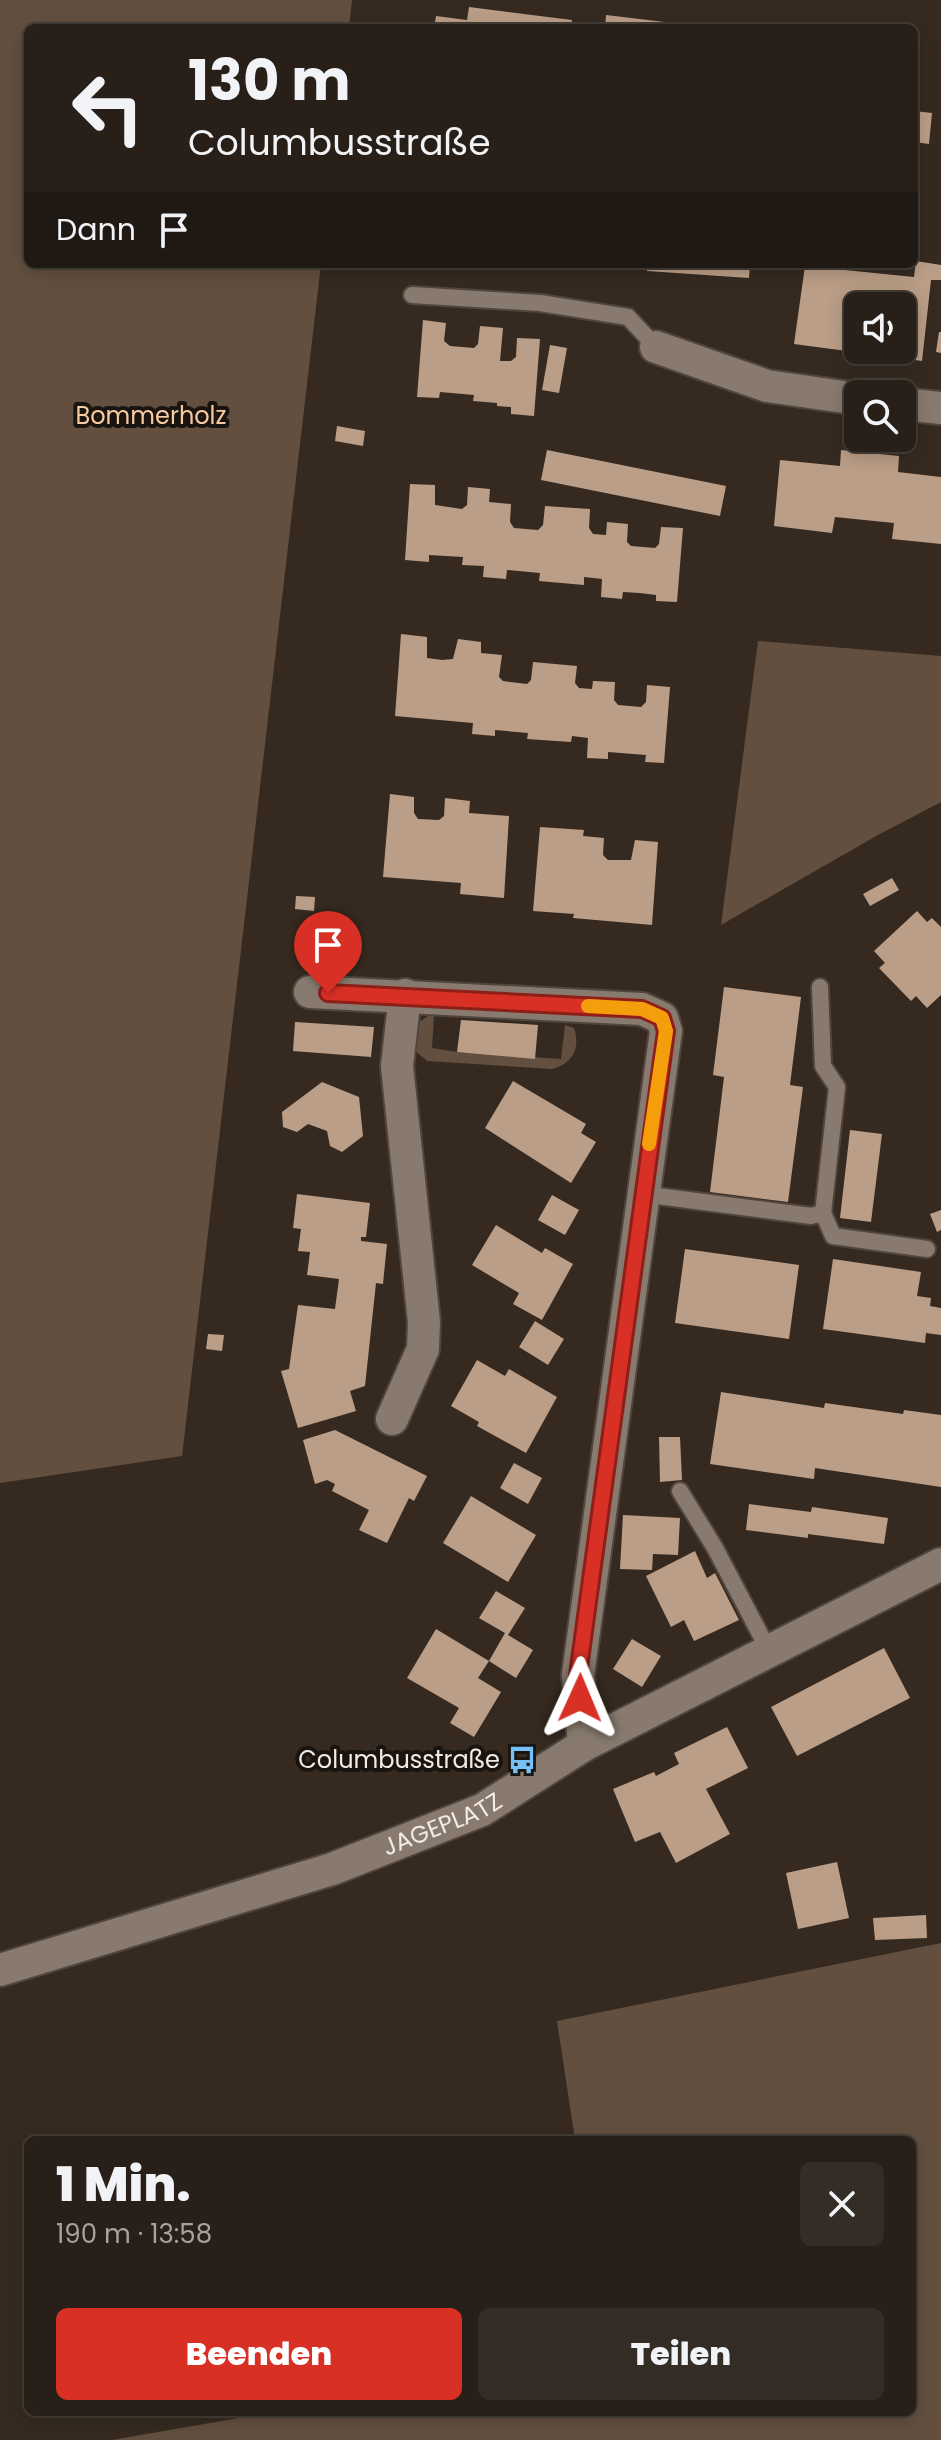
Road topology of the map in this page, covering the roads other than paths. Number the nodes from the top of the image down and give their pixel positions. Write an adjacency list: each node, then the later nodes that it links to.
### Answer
1 (412, 295): 2 (lane)
2 (656, 347): 3 (street)
3 (844, 397)
4 (916, 405): 5 (street)
5 (941, 408)
6 (820, 987): 10 (lane)
7 (310, 992): 8 (street)
8 (405, 995): 9 (street); 12 (street)
9 (642, 1194): 10 (lane); 16 (street)
10 (823, 1213): 11 (lane)
11 (927, 1249)
12 (392, 1419)
13 (680, 1491): 15 (lane)
14 (941, 1564): 15 (street, JAGEPLATZ)
15 (769, 1651): 16 (street, JAGEPLATZ)
16 (584, 1745): 17 (street, JAGEPLATZ)
17 (0, 1970)

